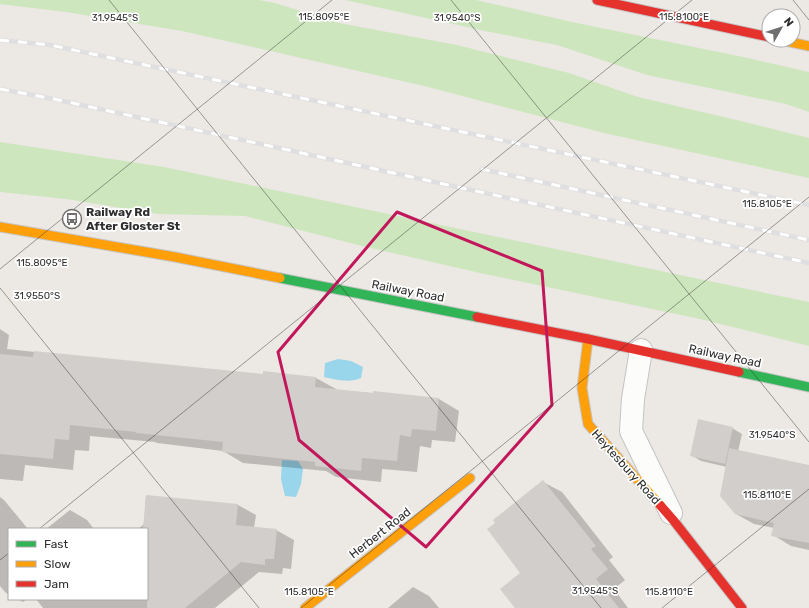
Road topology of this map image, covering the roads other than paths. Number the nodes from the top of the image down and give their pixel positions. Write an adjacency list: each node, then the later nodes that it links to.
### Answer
1 (597, 0): 2 (main road)
2 (761, 35)
3 (0, 227): 4 (main road, Railway Road)
4 (588, 339): 5 (main road, Railway Road); 8 (main road, Heytesbury Road)
5 (641, 350): 6 (main road, Railway Road); 8 (street, Heytesbury Road)
6 (809, 387)
7 (470, 478): 9 (main road, Herbert Road)
8 (674, 521): 10 (main road, Heytesbury Road)
9 (305, 608)
10 (742, 608)

